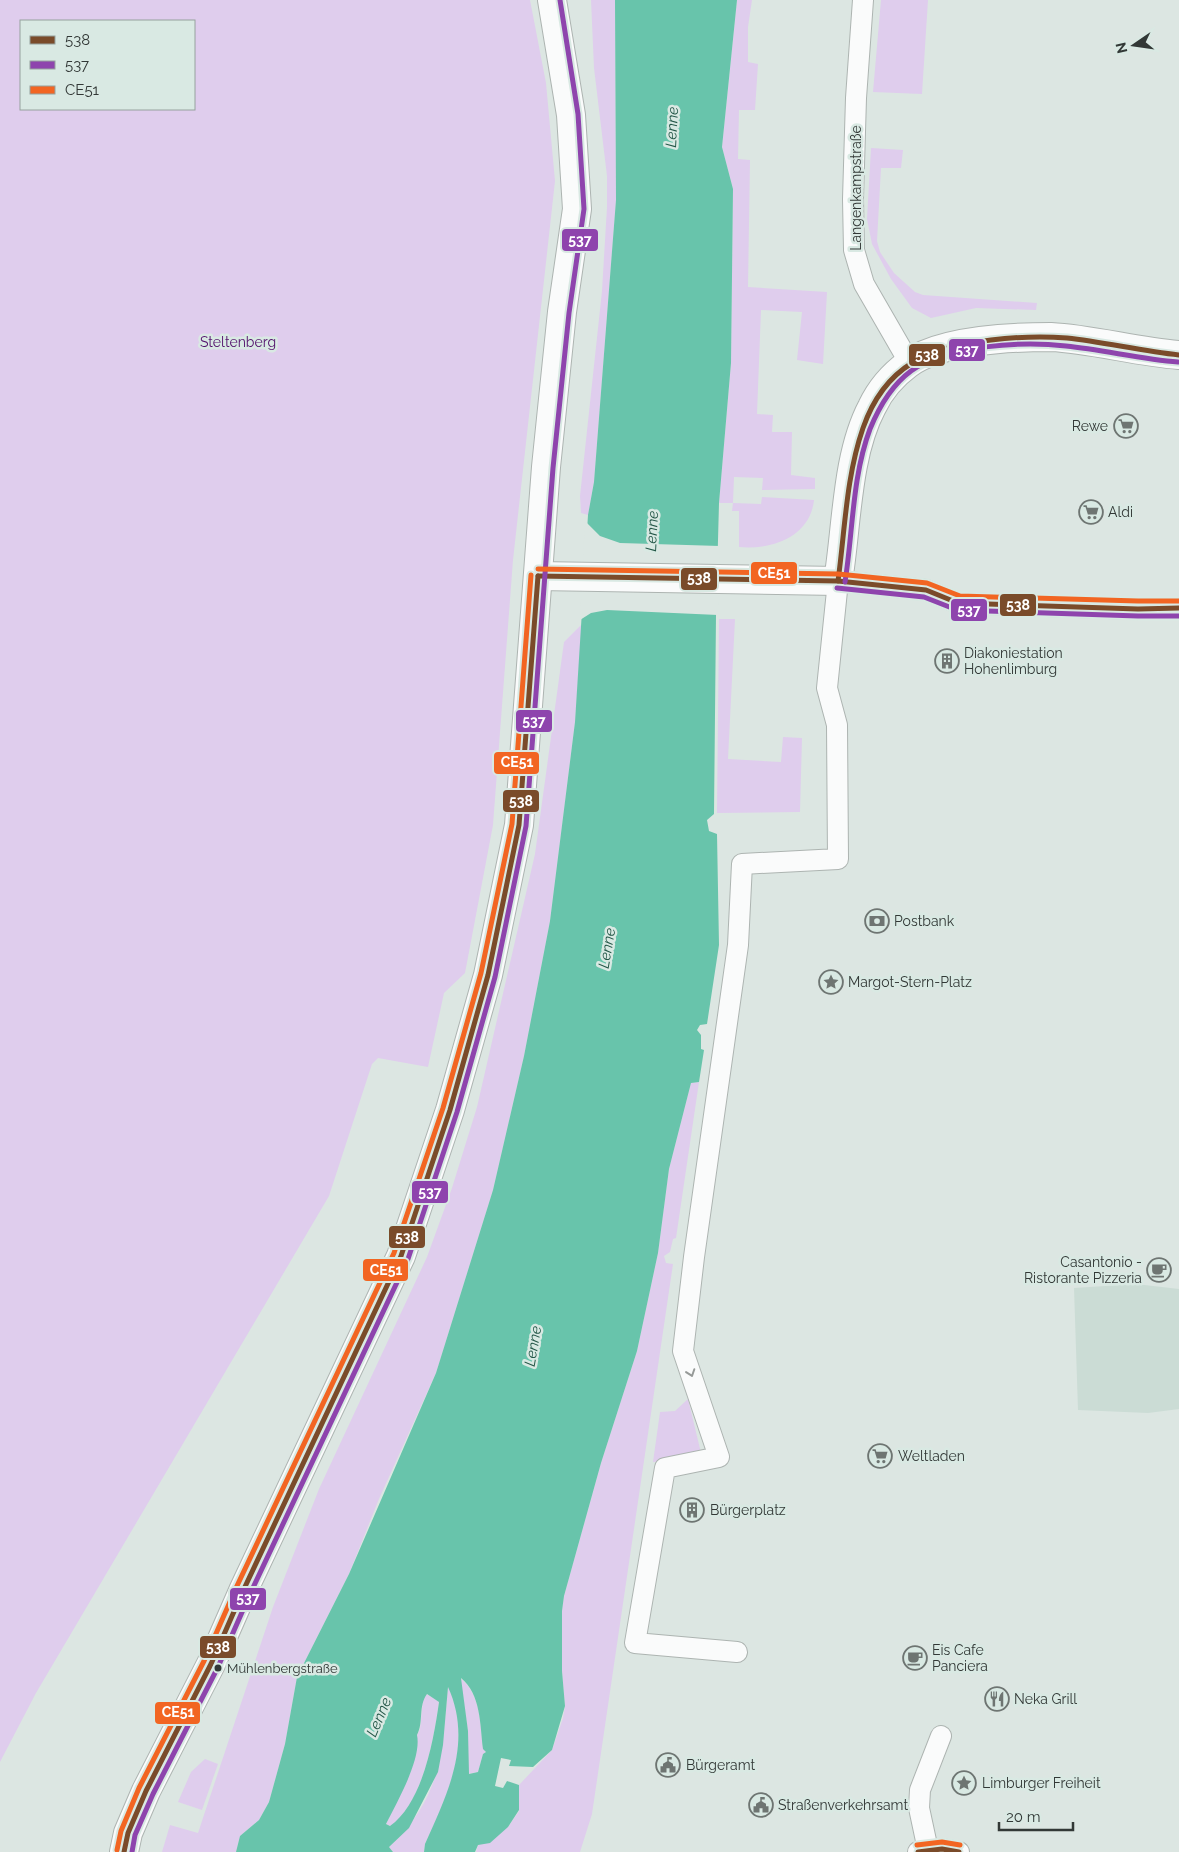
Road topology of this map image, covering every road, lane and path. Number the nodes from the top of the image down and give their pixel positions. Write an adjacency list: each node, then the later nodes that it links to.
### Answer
1 (552, 0): 5 (street)
2 (863, 0): 4 (street, Langenkampstraße)
3 (1179, 355): 4 (street)
4 (909, 362): 6 (street)
5 (550, 576): 6 (street); 11 (street)
6 (838, 581): 7 (street); 8 (street, one-way to 8)
7 (1179, 608)
8 (737, 1652)
9 (941, 1736): 10 (street)
10 (923, 1851): 12 (street)
11 (124, 1852)
12 (959, 1852)

